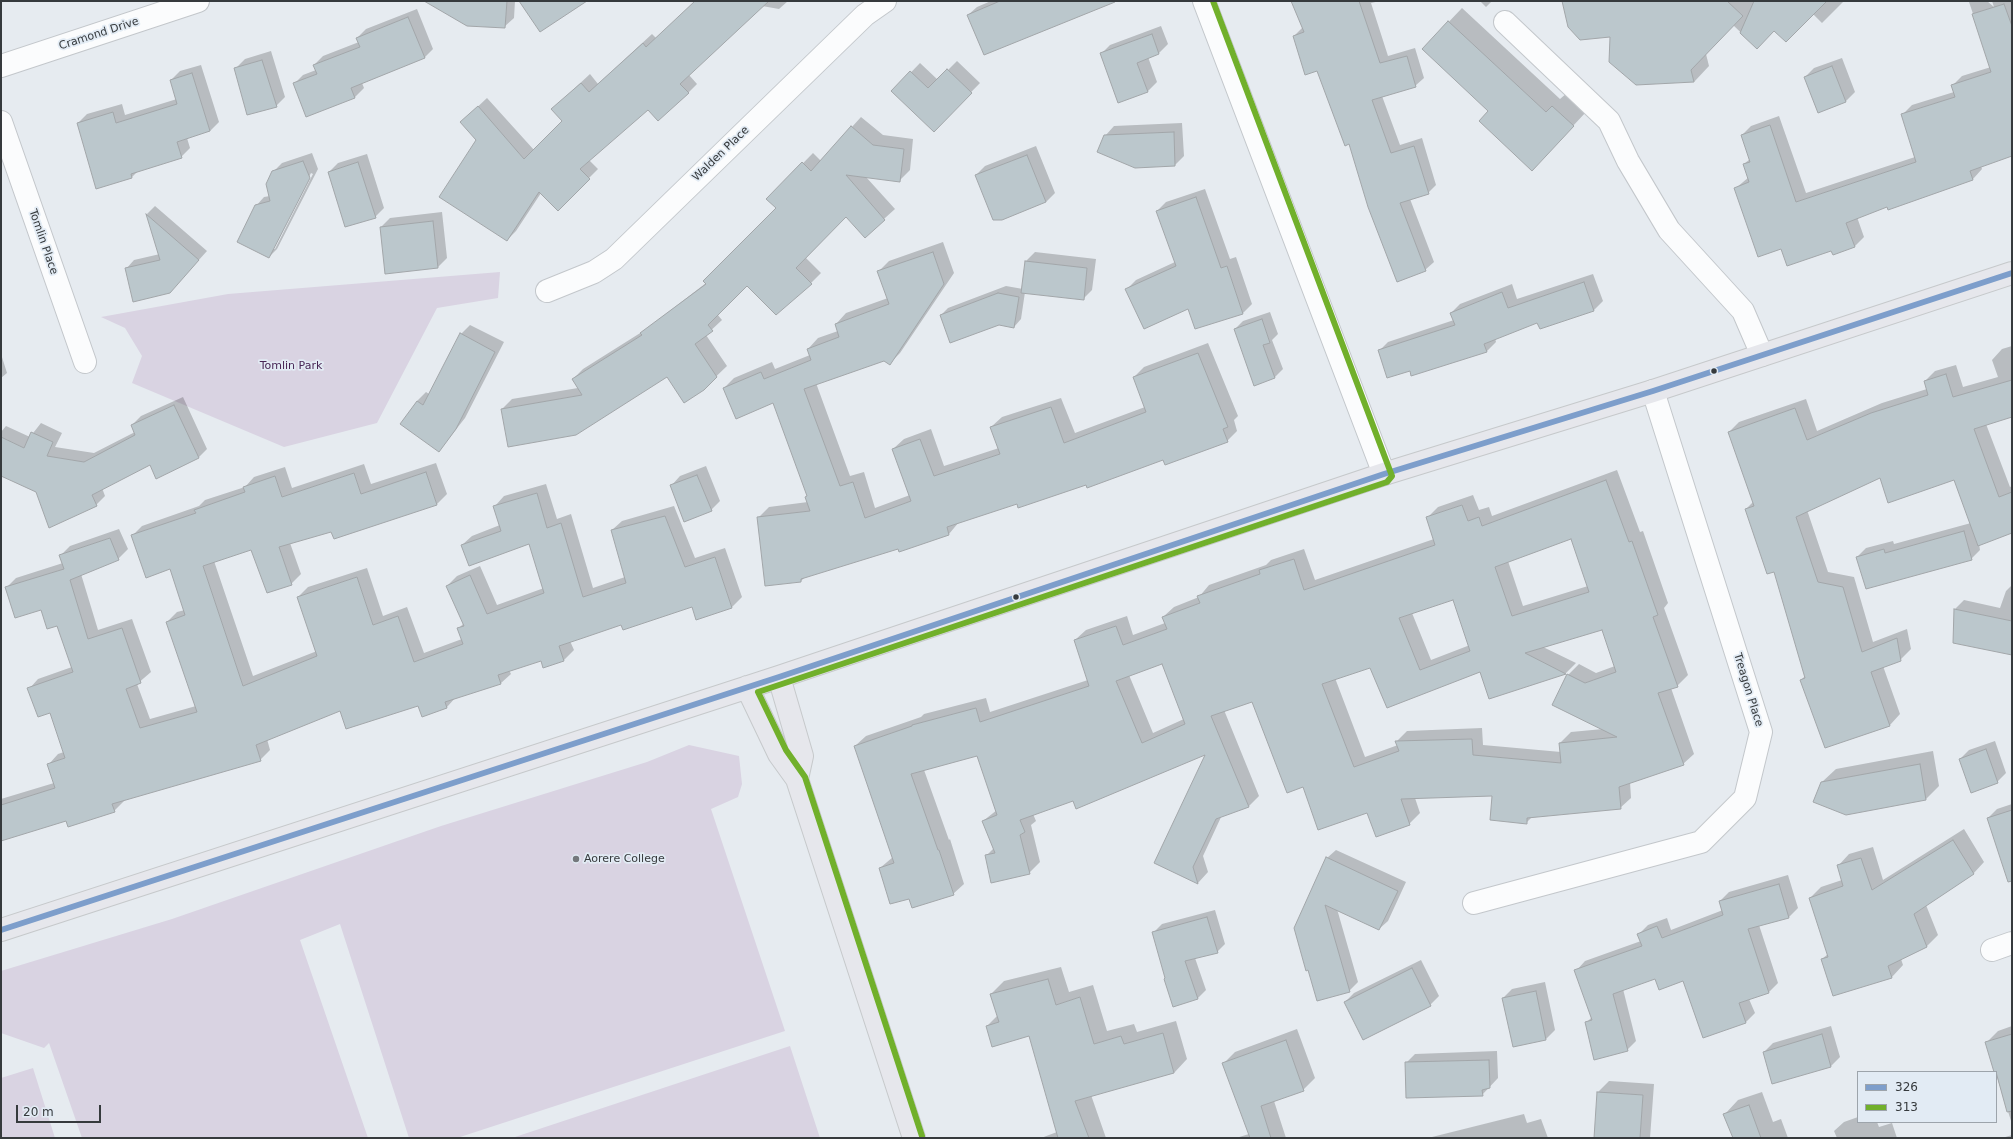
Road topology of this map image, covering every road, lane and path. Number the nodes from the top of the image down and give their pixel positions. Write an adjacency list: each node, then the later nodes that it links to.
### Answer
1 (198, 1): 5 (street, Cramond Drive)
2 (885, 1): 8 (street, Walden Place)
3 (1204, 1): 12 (street)
4 (1505, 22): 9 (street)
5 (1, 66)
6 (1, 122): 10 (street, Tomlin Place)
7 (2012, 273): 9 (main road)
8 (547, 291)
9 (1762, 355): 11 (main road)
10 (85, 362)
11 (1653, 391): 12 (main road); 16 (street, Treagon Place)
12 (1384, 474): 13 (main road)
13 (779, 677): 14 (main road); 15 (main road)
14 (747, 687): 15 (main road); 17 (main road)
15 (797, 779): 18 (main road)
16 (1474, 903)
17 (1, 930)
18 (914, 1138)

